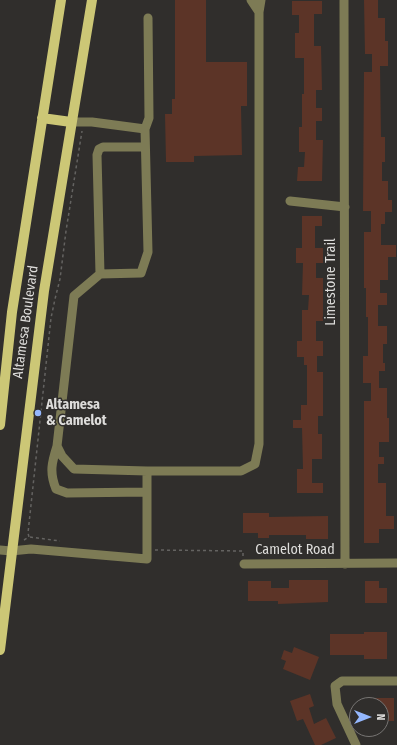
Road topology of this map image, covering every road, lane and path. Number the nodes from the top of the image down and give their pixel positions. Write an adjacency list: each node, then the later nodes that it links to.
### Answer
1 (62, 0): 8 (main road, Altamesa Boulevard)
2 (92, 0): 9 (main road, Altamesa Boulevard)
3 (251, 0): 6 (street)
4 (261, 0): 6 (street)
5 (344, 0): 14 (street, Limestone Trail)
6 (259, 12): 18 (street)
7 (148, 18): 11 (street)
8 (42, 118): 9 (main road); 16 (main road, Altamesa Boulevard)
9 (71, 122): 10 (street); 22 (main road, Altamesa Boulevard)
10 (84, 122): 11 (street); 20 (path)
11 (145, 129): 12 (street)
12 (145, 147): 15 (street); 15 (street)
13 (290, 201): 14 (street)
14 (345, 207): 25 (street, Limestone Trail)
15 (100, 274): 17 (street)
16 (0, 425)
17 (57, 446): 18 (street); 19 (street)
18 (147, 471): 19 (street)
19 (147, 492): 22 (street)
20 (24, 540)
21 (0, 550): 22 (street)
22 (11, 551): 26 (main road, Altamesa Boulevard)
23 (397, 563): 25 (street, Camelot Road)
24 (244, 564): 25 (street, Camelot Road)
25 (345, 564)
26 (0, 650)
27 (397, 681): 28 (street)
28 (356, 745)

